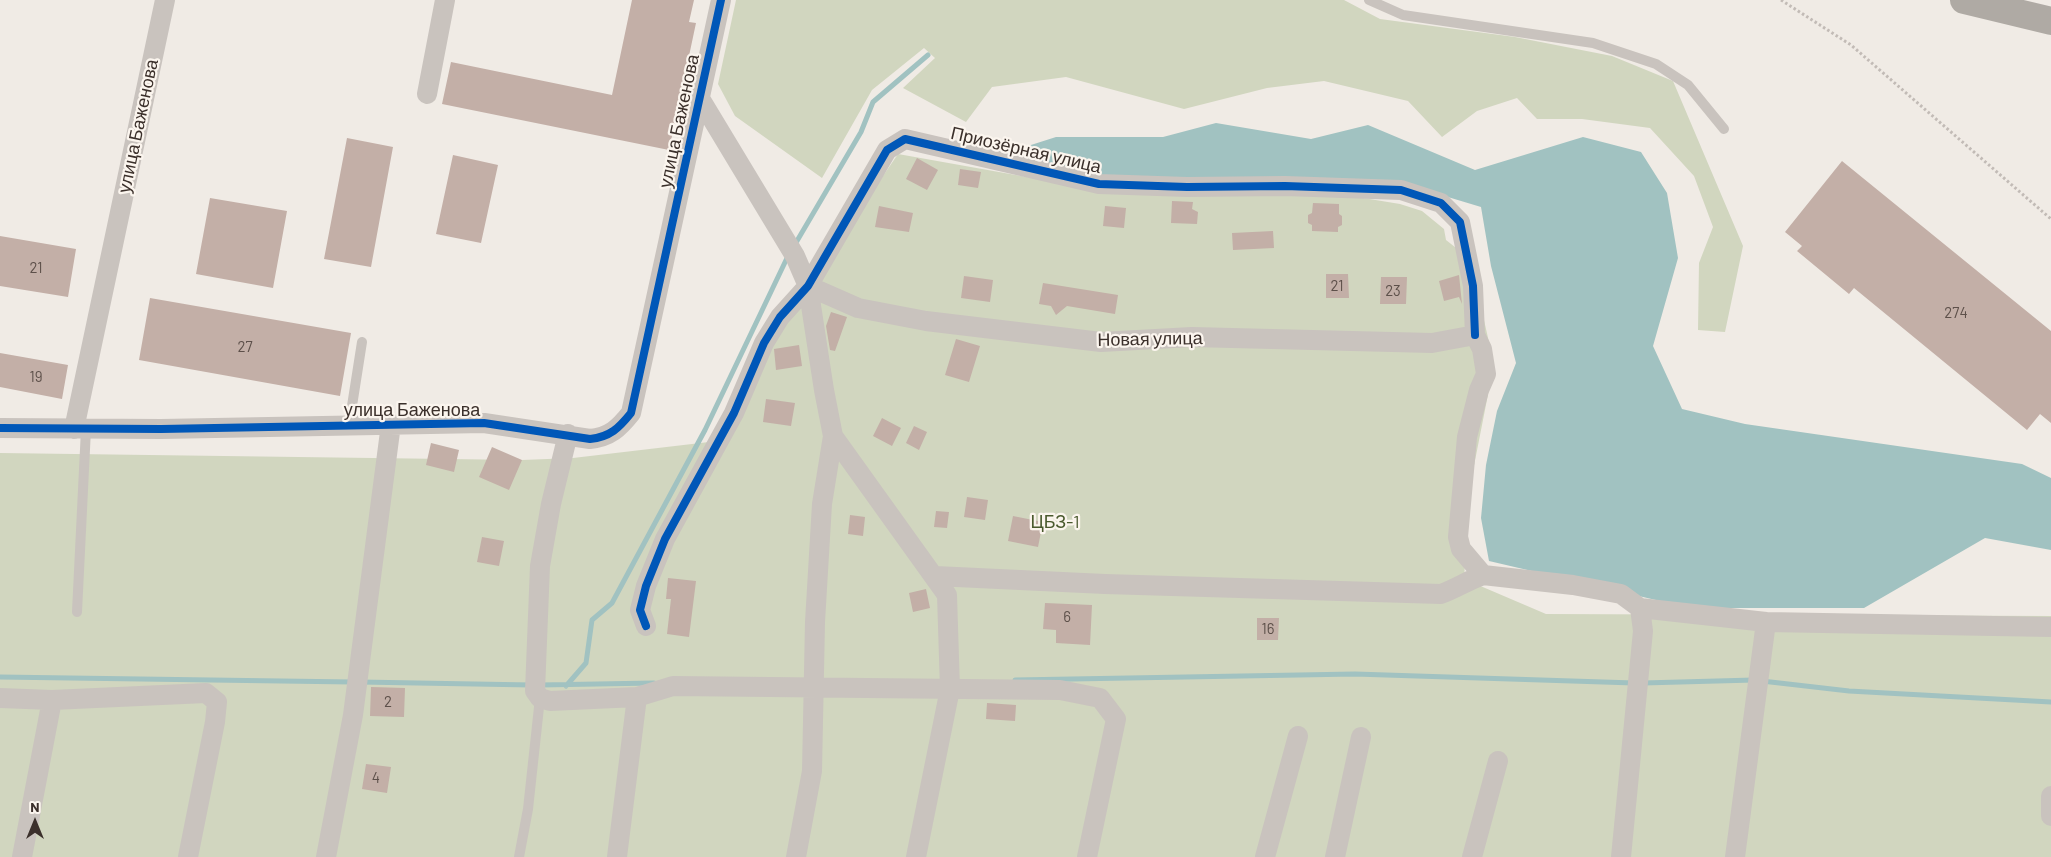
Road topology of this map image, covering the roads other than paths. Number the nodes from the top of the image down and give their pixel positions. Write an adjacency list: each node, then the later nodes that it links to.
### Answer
1 (165, 0): 16 (street, улица Баженова)
2 (445, 0): 7 (street)
3 (720, 0): 8 (street, улица Баженова)
4 (1369, 0): 9 (lane)
5 (1964, 0): 6 (highway)
6 (2044, 20)
7 (427, 94)
8 (699, 97): 10 (street); 17 (street, улица Баженова)
9 (1724, 129)
10 (808, 286): 11 (street, Новая улица); 11 (street, Приозёрная улица); 18 (street); 24 (street, Приозёрная улица)
11 (1475, 335): 19 (street)
12 (362, 342): 14 (lane)
13 (391, 424): 14 (street, улица Баженова); 17 (street, улица Баженова); 39 (street)
14 (349, 425): 16 (street, улица Баженова)
15 (0, 428): 16 (street, улица Баженова)
16 (80, 429): 22 (lane)
17 (568, 434): 30 (street)
18 (833, 436): 20 (street); 26 (street)
19 (1483, 575): 20 (street); 21 (street)
20 (935, 576): 27 (street)
21 (1640, 608): 23 (street); 48 (street)
22 (77, 612)
23 (1766, 622): 25 (street); 49 (street)
24 (646, 626)
25 (2051, 627)
26 (815, 689): 27 (street); 28 (street); 42 (street)
27 (950, 689): 43 (street); 44 (street)
28 (637, 697): 30 (street); 41 (street)
29 (0, 698): 31 (street)
30 (540, 698): 40 (lane)
31 (52, 700): 37 (street); 38 (street)
32 (1298, 736): 45 (street)
33 (1361, 737): 46 (street)
34 (1498, 761): 47 (street)
35 (2051, 796): 36 (street)
36 (2051, 816)
37 (22, 857)
38 (188, 857)
39 (326, 857)
40 (519, 857)
41 (617, 857)
42 (796, 857)
43 (916, 857)
44 (1087, 857)
45 (1265, 857)
46 (1336, 857)
47 (1472, 857)
48 (1621, 857)
49 (1736, 857)

